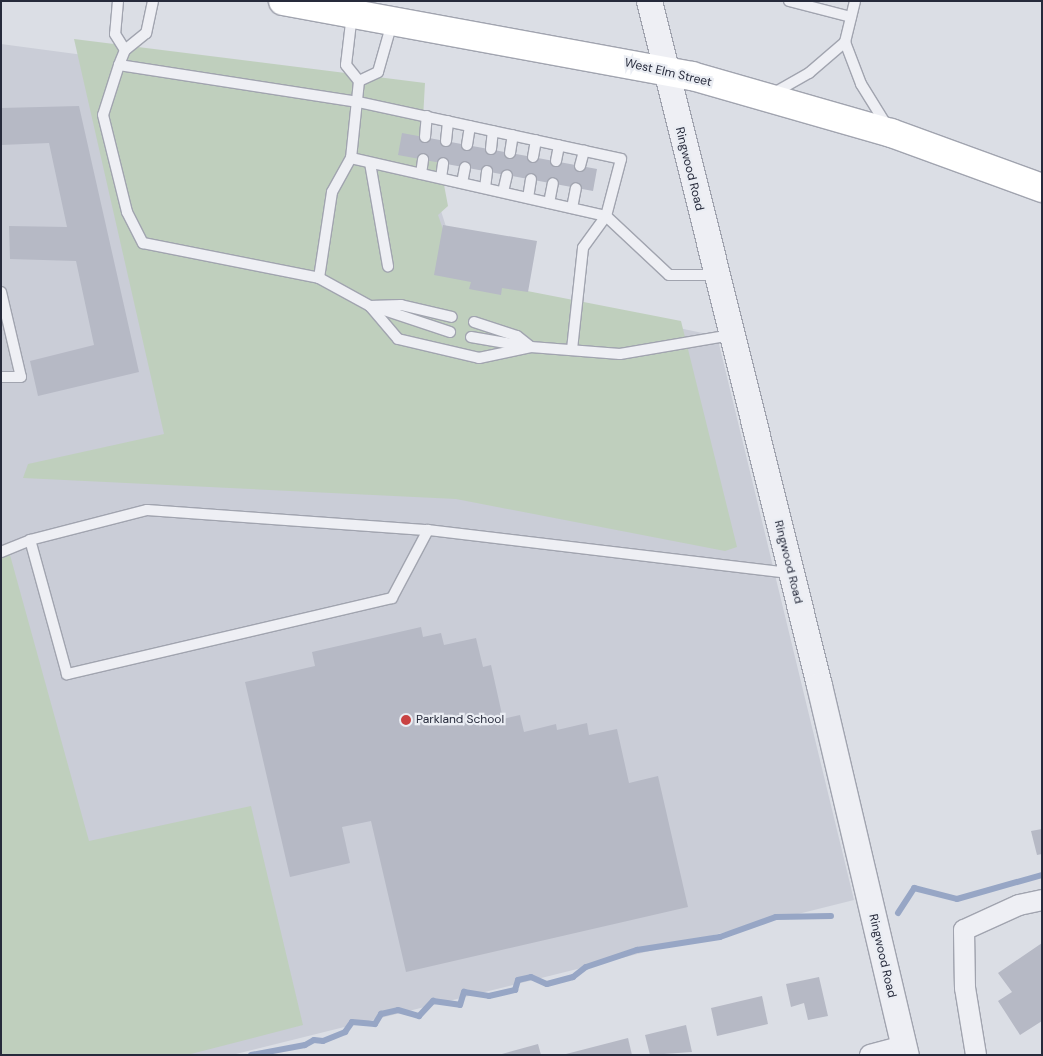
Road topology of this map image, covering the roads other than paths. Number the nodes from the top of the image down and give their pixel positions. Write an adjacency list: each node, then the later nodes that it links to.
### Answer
1 (118, 1): 11 (lane)
2 (153, 1): 11 (lane)
3 (283, 1): 7 (main road, West Elm Street)
4 (649, 1): 13 (street, Ringwood Road)
5 (789, 1): 8 (lane)
6 (855, 1): 8 (lane)
7 (352, 13): 9 (main road, West Elm Street); 14 (lane)
8 (851, 17): 10 (lane)
9 (392, 21): 13 (main road, West Elm Street); 14 (lane)
10 (844, 42): 15 (lane); 21 (lane)
11 (125, 50): 12 (lane)
12 (119, 65): 16 (lane); 56 (lane)
13 (664, 70): 15 (main road, West Elm Street); 55 (street, Ringwood Road)
14 (359, 81): 16 (lane)
15 (766, 97): 21 (main road, West Elm Street)
16 (358, 102): 17 (lane); 32 (lane)
17 (427, 116): 18 (lane); 23 (lane)
18 (448, 121): 19 (lane); 25 (lane)
19 (470, 126): 20 (lane); 26 (lane)
20 (493, 131): 22 (lane); 28 (lane)
21 (891, 133): 48 (main road, West Elm Street)
22 (513, 135): 24 (lane); 30 (lane)
23 (424, 137)
24 (536, 140): 27 (lane); 31 (lane)
25 (446, 141)
26 (468, 145)
27 (558, 145): 29 (lane); 34 (lane)
28 (490, 149)
29 (584, 151): 37 (lane); 53 (lane)
30 (510, 153)
31 (534, 157)
32 (350, 158): 35 (lane); 56 (lane)
33 (423, 159): 40 (lane)
34 (556, 161)
35 (370, 163): 40 (lane); 54 (lane)
36 (443, 163): 42 (lane)
37 (580, 166)
38 (465, 167): 45 (lane)
39 (487, 171): 46 (lane)
40 (422, 174): 42 (lane)
41 (506, 175): 49 (lane)
42 (440, 178): 45 (lane)
43 (530, 179): 50 (lane)
44 (552, 183): 51 (lane)
45 (462, 184): 46 (lane)
46 (485, 188): 49 (lane)
47 (576, 188): 52 (lane)
48 (1042, 188)
49 (503, 192): 50 (lane)
50 (528, 198): 51 (lane)
51 (549, 203): 52 (lane)
52 (572, 208): 53 (lane)
53 (606, 216): 55 (lane); 65 (lane)
54 (388, 266)
55 (716, 275): 62 (street, Ringwood Road)
56 (319, 278): 58 (lane)
57 (1, 292): 66 (lane)
58 (370, 306): 59 (lane); 61 (lane); 64 (lane)
59 (452, 317)
60 (474, 322): 64 (lane)
61 (450, 332)
62 (731, 335): 65 (lane); 70 (street, Ringwood Road)
63 (471, 337): 64 (lane)
64 (531, 347): 65 (lane)
65 (572, 349)
66 (1, 377)
67 (428, 530): 68 (lane); 68 (lane); 70 (lane)
68 (30, 540): 69 (lane)
69 (1, 552)
70 (791, 573): 72 (street, Ringwood Road)
71 (1042, 900): 74 (street)
72 (905, 1050): 73 (street)
73 (870, 1055)
74 (976, 1055)

